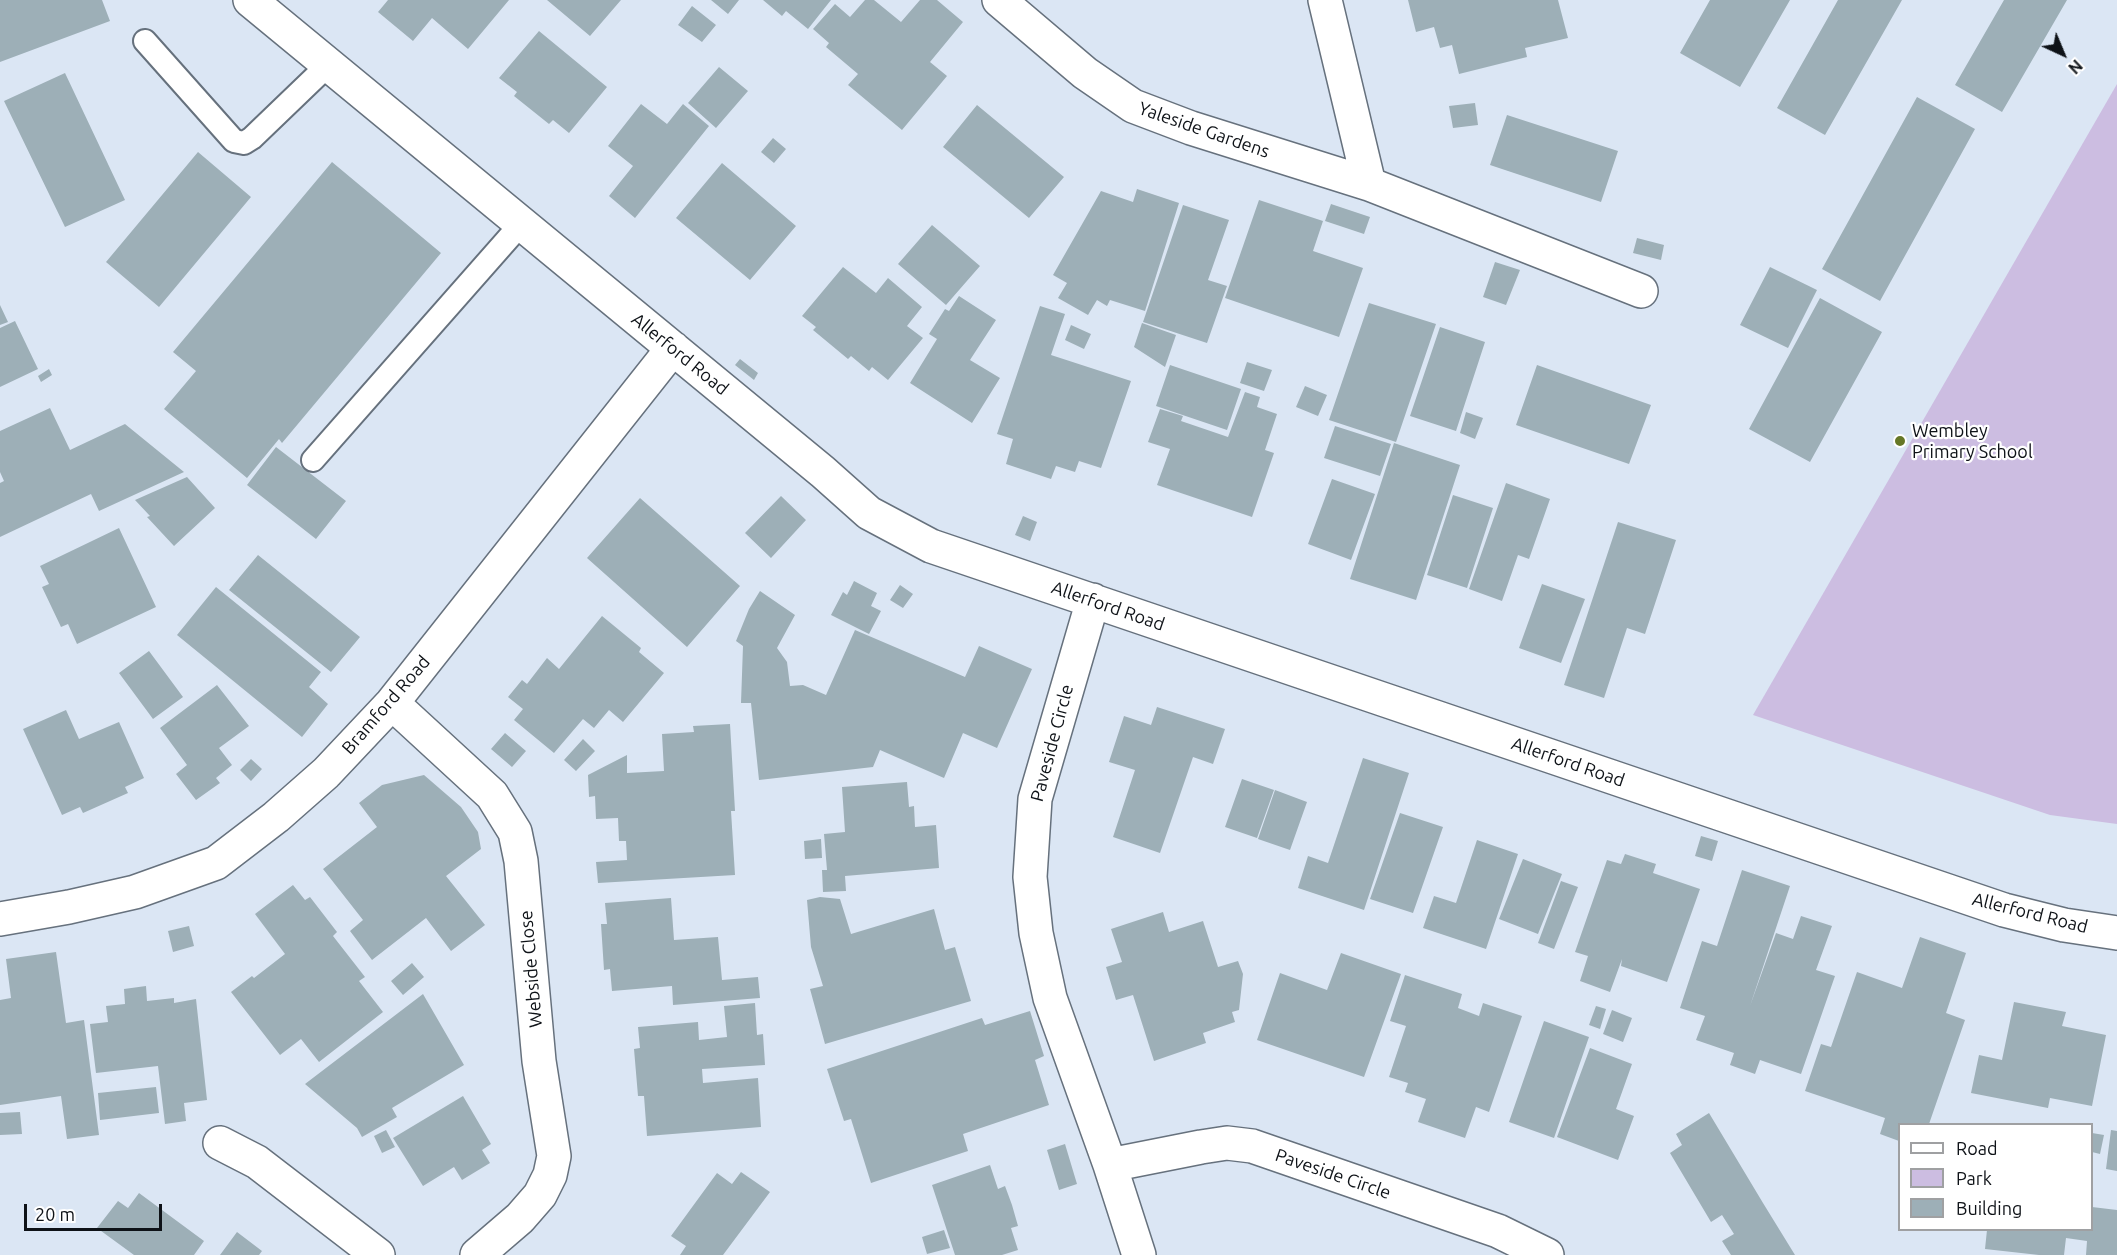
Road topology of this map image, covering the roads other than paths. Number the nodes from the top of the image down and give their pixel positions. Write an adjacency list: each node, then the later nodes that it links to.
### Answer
1 (250, 0): 5 (street, Allerford Road)
2 (999, 0): 6 (street, Yaleside Gardens)
3 (1325, 0): 6 (street)
4 (145, 41): 5 (lane)
5 (328, 65): 7 (street, Allerford Road)
6 (1369, 184): 8 (street, Yaleside Gardens)
7 (521, 224): 9 (street, Allerford Road); 10 (lane)
8 (1641, 291)
9 (673, 348): 11 (street, Allerford Road); 12 (street, Bramford Road)
10 (314, 460)
11 (1093, 600): 14 (street, Allerford Road); 16 (street, Paveside Circle)
12 (392, 703): 13 (street, Bramford Road); 18 (street, Webside Close)
13 (0, 919)
14 (2117, 933)
15 (220, 1143): 17 (street)
16 (1110, 1165): 19 (street, Paveside Circle); 20 (street, Paveside Circle)
17 (378, 1255)
18 (477, 1255)
19 (1140, 1255)
20 (1547, 1255)

